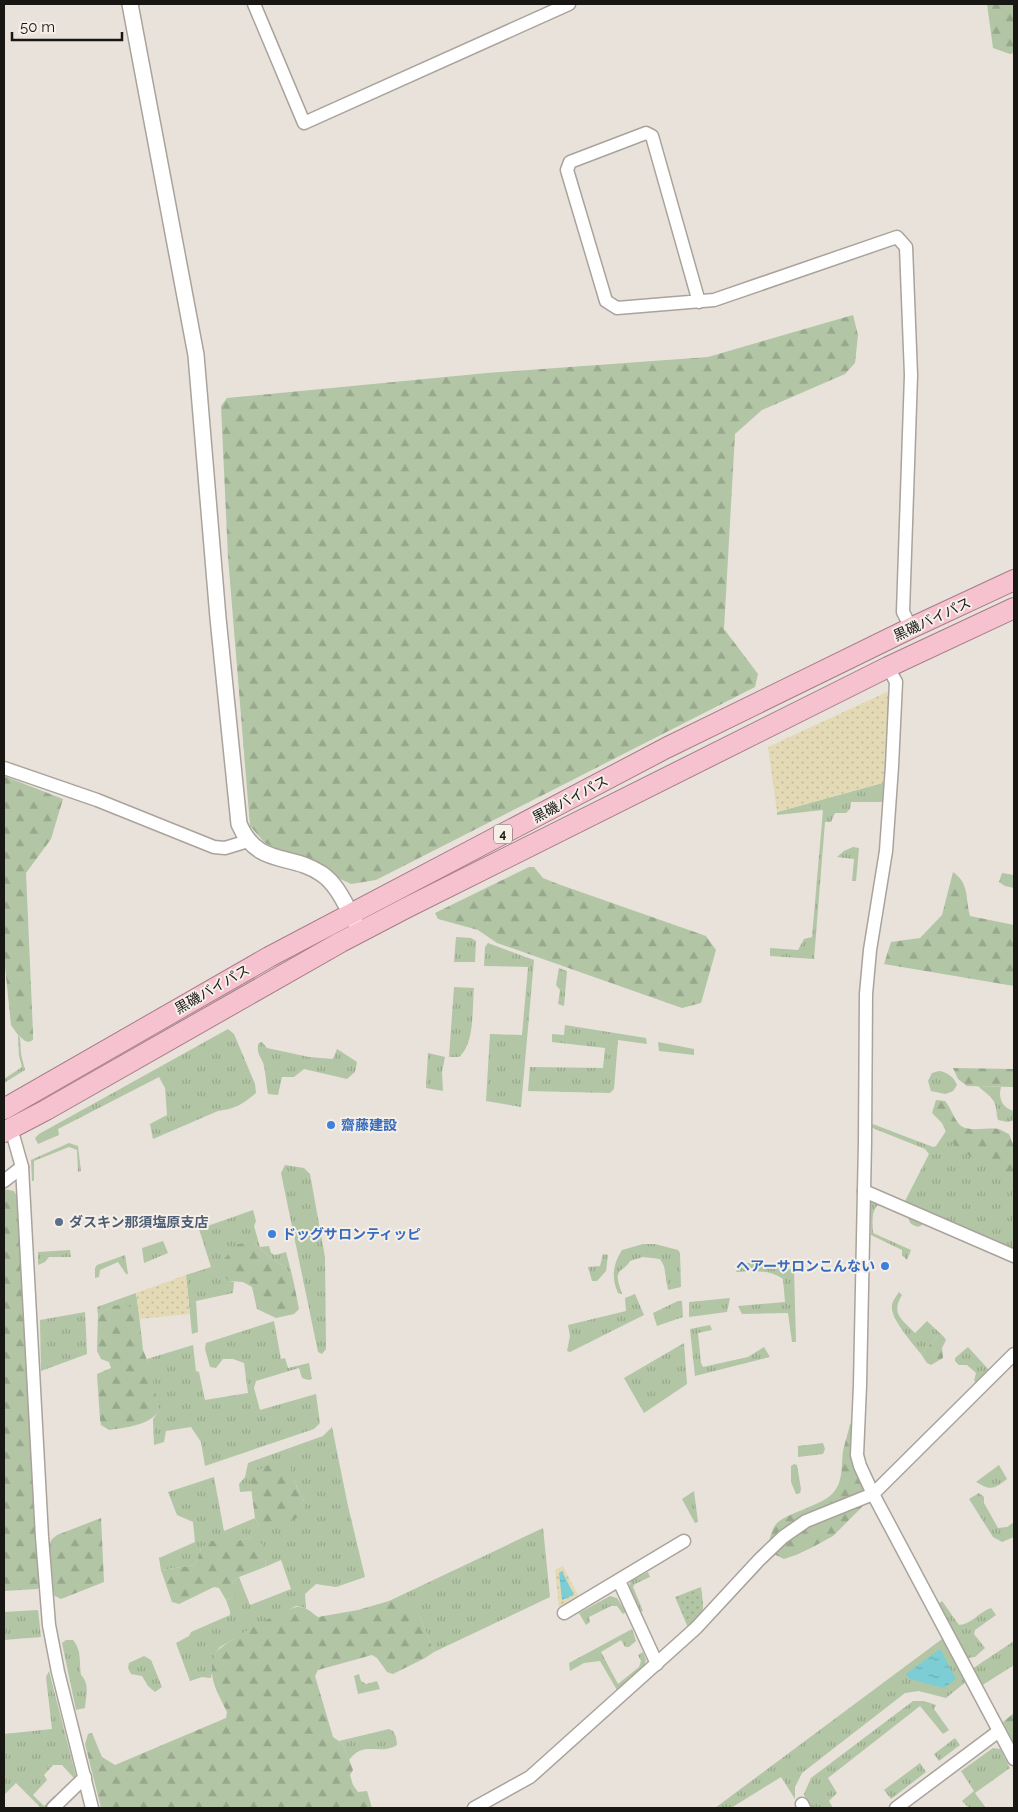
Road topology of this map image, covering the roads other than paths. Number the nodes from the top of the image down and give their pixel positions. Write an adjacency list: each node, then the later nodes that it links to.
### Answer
1 (130, 4): 10 (street)
2 (254, 4): 3 (street)
3 (569, 4)
4 (700, 302): 4 (street); 7 (street)
5 (1014, 580): 7 (highway, 黒磯バイパス / 4)
6 (1014, 608): 8 (highway, 黒磯バイパス / 4)
7 (911, 628): 11 (highway, 黒磯バイパス / 4)
8 (888, 667): 12 (highway, 黒磯バイパス / 4); 16 (street)
9 (4, 768): 10 (street)
10 (248, 841): 11 (street)
11 (351, 914): 12 (street); 13 (highway, 黒磯バイパス / 4)
12 (361, 932): 13 (highway, 黒磯バイパス / 4)
13 (6, 1121): 14 (street)
14 (22, 1167): 15 (street); 26 (street)
15 (4, 1181)
16 (864, 1191): 17 (street); 19 (street)
17 (1014, 1256)
18 (1014, 1354): 19 (street)
19 (873, 1494): 23 (street); 24 (street)
20 (684, 1541): 21 (street)
21 (619, 1580): 22 (street); 23 (street)
22 (564, 1613)
23 (656, 1664): 29 (street)
24 (999, 1731): 25 (street); 30 (street)
25 (1014, 1759)
26 (85, 1777): 27 (street); 28 (street)
27 (53, 1808)
28 (92, 1808)
29 (474, 1808)
30 (896, 1808)

